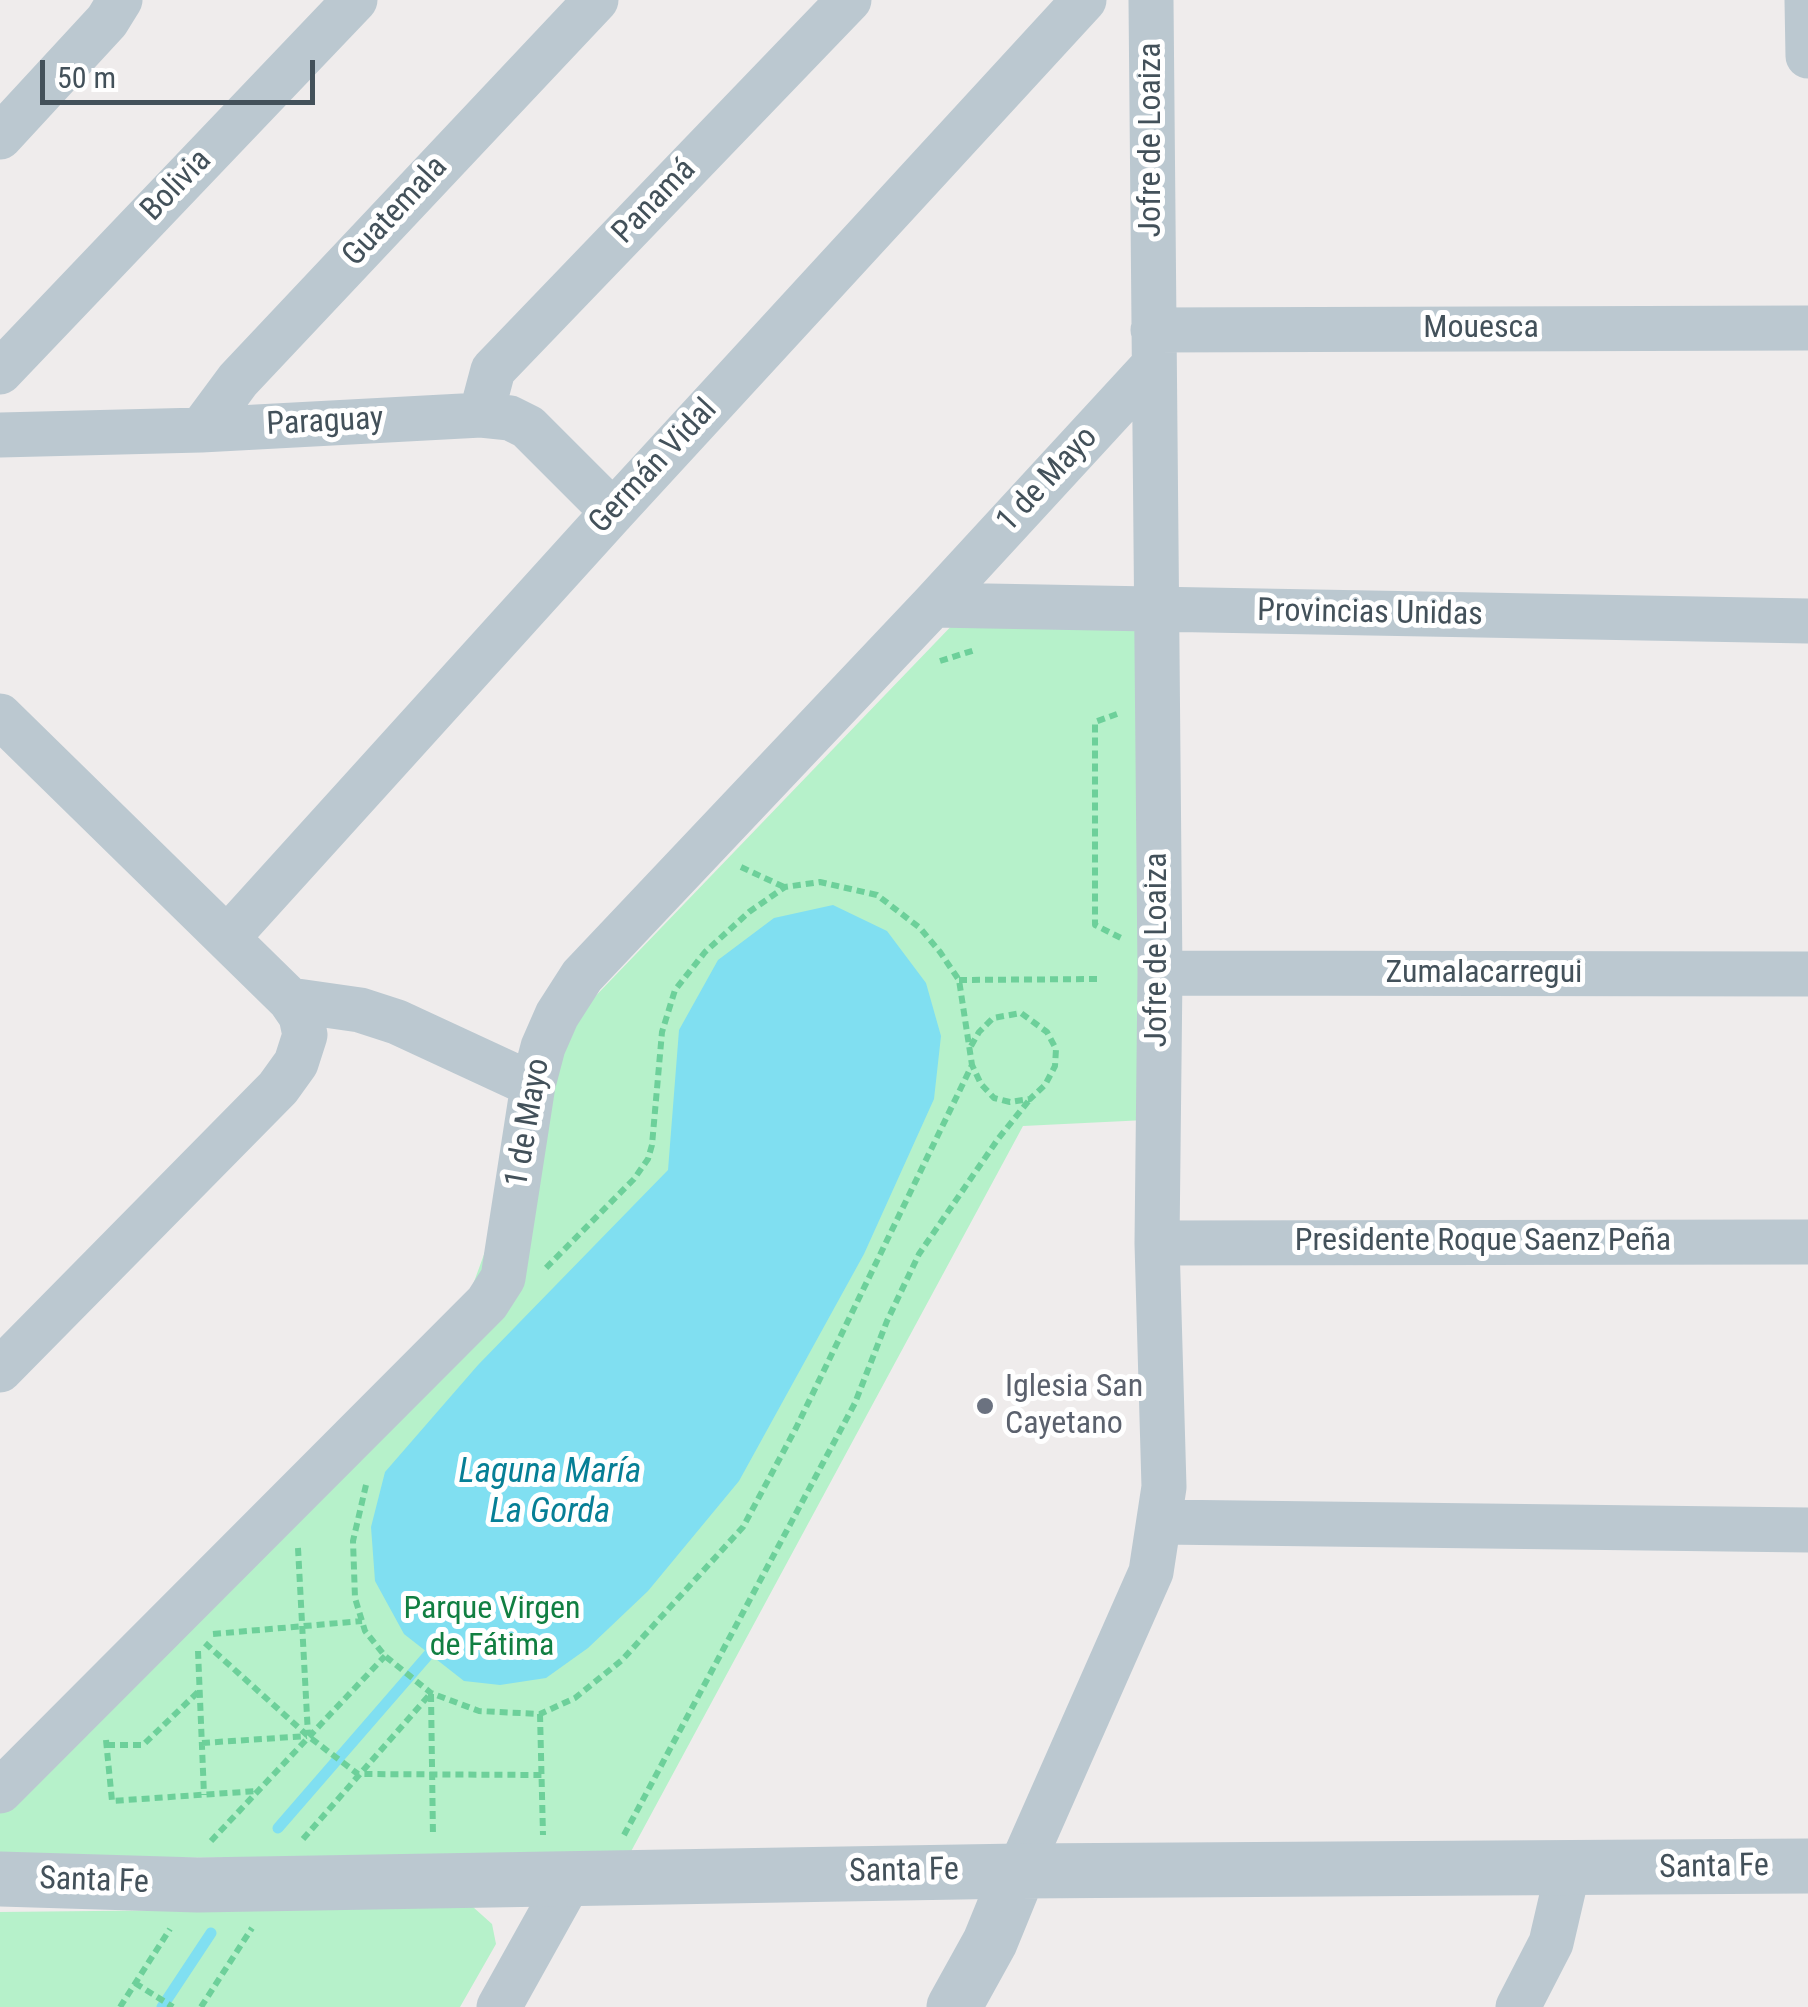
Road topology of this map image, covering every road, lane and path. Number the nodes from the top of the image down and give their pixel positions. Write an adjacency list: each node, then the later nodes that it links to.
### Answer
1 (120, 0): 9 (street)
2 (355, 0): 12 (street, Bolivia)
3 (596, 0): 14 (street, Guatemala)
4 (849, 0): 13 (street, Panamá)
5 (1084, 0): 16 (street, Germán Vidal)
6 (1151, 0): 11 (street, Jofre de Loaiza)
7 (1808, 0): 8 (street)
8 (1808, 56)
9 (0, 136)
10 (1808, 328): 11 (street, Mouesca)
11 (1154, 348): 17 (street, 1 de Mayo); 18 (street, Jofre de Loaiza)
12 (0, 372)
13 (480, 415): 14 (street, Paraguay); 16 (street, Paraguay)
14 (202, 430): 15 (street, Paraguay)
15 (0, 436)
16 (612, 512): 26 (street, Germán Vidal)
17 (933, 605): 18 (street, Provincias Unidas); 34 (street, 1 de Mayo)
18 (1155, 611): 19 (street, Provincias Unidas); 27 (street, Jofre de Loaiza)
19 (1808, 621)
20 (989, 650): 21 (path)
21 (932, 669)
22 (1122, 712): 27 (path)
23 (0, 716): 26 (street)
24 (752, 852): 25 (path)
25 (785, 888): 29 (path); 38 (path)
26 (227, 938): 31 (street)
27 (1146, 959): 28 (street, Zumalacarregui); 37 (street, Jofre de Loaiza)
28 (1808, 974)
29 (959, 980): 30 (path); 32 (path)
30 (1096, 980)
31 (290, 1000): 34 (street); 39 (street)
32 (971, 1047): 33 (path); 35 (path)
33 (972, 1065): 35 (path); 50 (path)
34 (533, 1085): 58 (street, 1 de Mayo)
35 (1030, 1099): 61 (path)
36 (1808, 1242): 37 (street, Presidente Roque Saenz Peña)
37 (1157, 1243): 41 (street, Jofre de Loaiza)
38 (541, 1273)
39 (7, 1349)
40 (367, 1481): 44 (path)
41 (1160, 1522): 42 (street); 68 (street, Jofre de Loaiza)
42 (1808, 1530)
43 (297, 1533): 45 (path)
44 (362, 1622): 45 (path); 47 (path)
45 (302, 1629): 46 (path); 51 (path)
46 (197, 1635): 48 (path); 51 (path)
47 (385, 1656): 49 (path); 51 (path)
48 (200, 1690): 53 (path); 54 (path)
49 (431, 1693): 50 (path); 55 (path); 56 (path)
50 (540, 1714): 57 (path)
51 (308, 1736): 53 (path); 55 (path); 59 (path)
52 (91, 1743): 54 (path)
53 (202, 1743): 60 (path)
54 (107, 1745): 60 (path)
55 (358, 1774): 56 (path); 64 (path)
56 (434, 1774): 57 (path); 62 (path)
57 (544, 1775): 65 (path)
58 (0, 1790)
59 (258, 1791): 60 (path); 63 (path)
60 (204, 1794)
61 (619, 1846)
62 (433, 1847)
63 (222, 1848)
64 (315, 1848)
65 (558, 1861): 68 (street, Santa Fe); 69 (street, Santa Fe); 76 (street)
66 (1808, 1866): 67 (street, Santa Fe)
67 (1568, 1870): 68 (street, Santa Fe); 78 (street)
68 (1019, 1871): 77 (street)
69 (0, 1880)
70 (258, 1919): 75 (path)
71 (176, 1920): 72 (path)
72 (135, 1983): 73 (path); 74 (path)
73 (120, 2007)
74 (173, 2007)
75 (202, 2007)
76 (500, 2007)
77 (954, 2007)
78 (1518, 2007)

